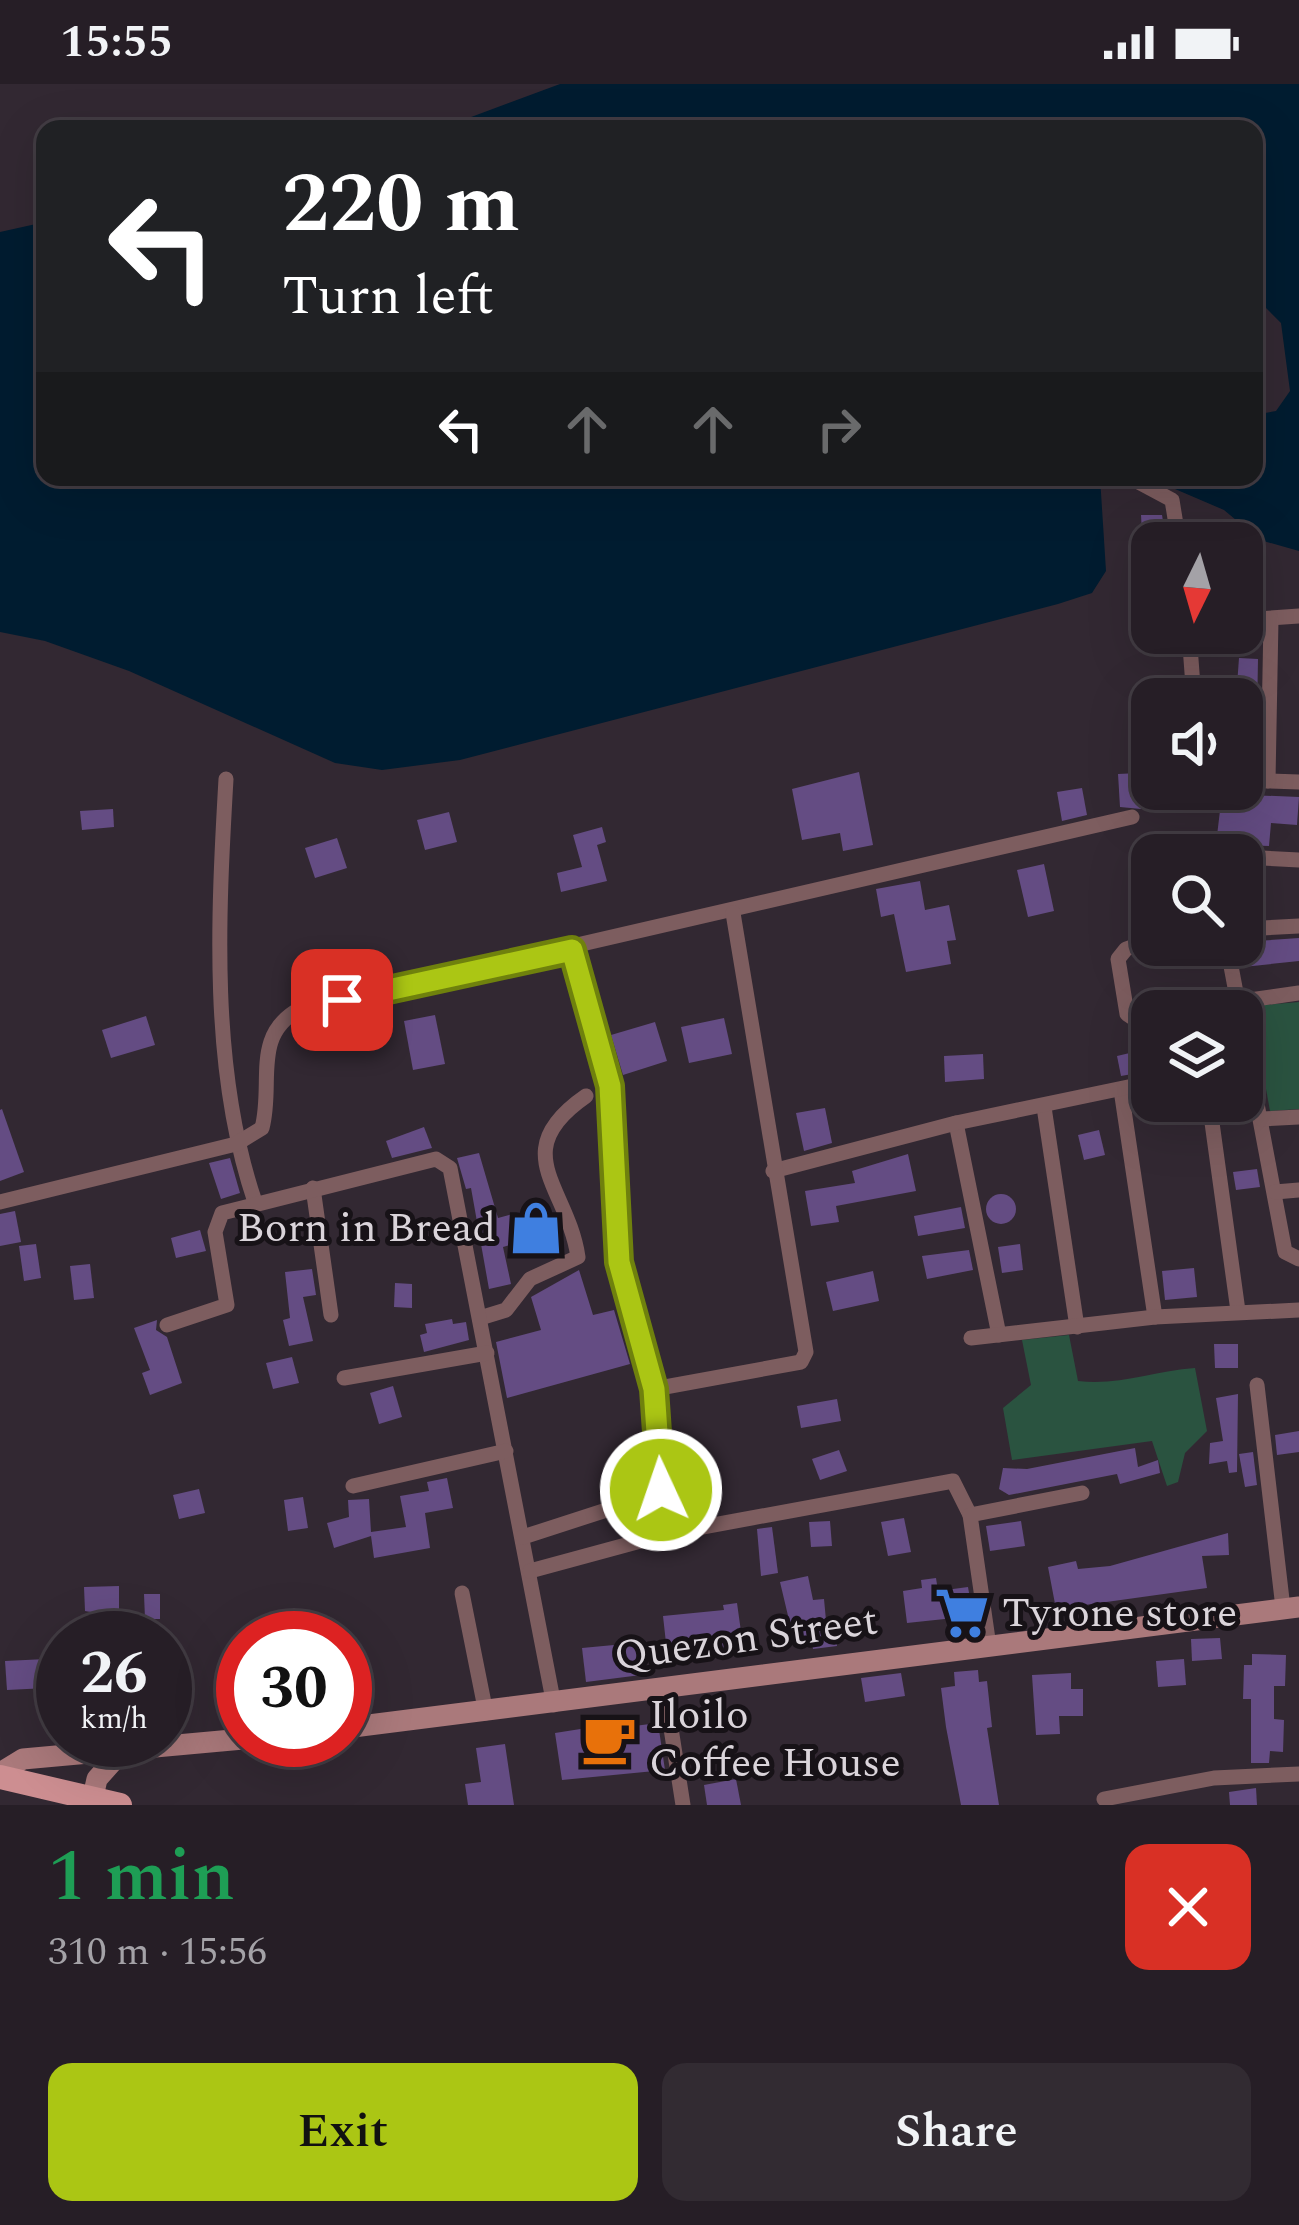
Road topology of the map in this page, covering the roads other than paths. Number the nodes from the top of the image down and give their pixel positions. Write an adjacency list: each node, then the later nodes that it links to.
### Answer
1 (1146, 486): 2 (street)
2 (1176, 522)
3 (1299, 616): 5 (street)
4 (1263, 619): 5 (street)
5 (1271, 619): 8 (street)
6 (226, 779): 30 (street)
7 (1263, 781): 8 (street)
8 (1268, 781): 9 (street)
9 (1299, 782)
10 (1132, 817): 13 (street)
11 (1263, 858): 12 (street)
12 (1299, 860)
13 (733, 913): 17 (street); 31 (street)
14 (1299, 926): 15 (street)
15 (1263, 928)
16 (1131, 947): 20 (street)
17 (572, 950): 30 (street); 50 (street)
18 (1299, 993): 19 (street)
19 (1263, 995)
20 (1131, 1017)
21 (1131, 1087): 22 (street)
22 (1121, 1090): 24 (street); 41 (street)
23 (586, 1096): 42 (street)
24 (1044, 1107): 29 (street); 44 (street)
25 (1299, 1117): 26 (street)
26 (1263, 1119)
27 (1212, 1122): 39 (street)
28 (1263, 1122): 34 (street)
29 (956, 1123): 31 (street); 45 (street)
30 (236, 1144): 35 (street); 36 (street)
31 (773, 1171): 50 (street)
32 (313, 1188): 36 (street); 40 (street); 42 (street)
33 (1299, 1190): 34 (street)
34 (1275, 1192): 37 (street)
35 (0, 1202)
36 (255, 1202): 43 (street)
37 (1299, 1259)
38 (1299, 1310): 39 (street)
39 (1238, 1311): 41 (street)
40 (331, 1315)
41 (1155, 1317): 44 (street)
42 (480, 1318): 47 (street)
43 (167, 1325)
44 (1078, 1327): 45 (street)
45 (999, 1335): 46 (street)
46 (971, 1338)
47 (488, 1353): 48 (street); 51 (street)
48 (344, 1378)
49 (1257, 1385): 58 (street)
50 (654, 1389): 55 (street)
51 (506, 1451): 52 (street); 55 (street)
52 (353, 1486)
53 (1082, 1492): 54 (street)
54 (970, 1515): 56 (street); 59 (street)
55 (523, 1537): 56 (street)
56 (530, 1570): 61 (street)
57 (462, 1593): 62 (street)
58 (1291, 1607): 59 (main road, Quezon Street)
59 (989, 1646): 60 (main road, Quezon Street)
60 (665, 1690): 61 (main road, Quezon Street); 72 (street)
61 (554, 1705): 62 (main road, Quezon Street)
62 (486, 1713): 63 (main road, Quezon Street)
63 (372, 1725)
64 (36, 1758): 67 (main road)
65 (108, 1767): 69 (main road)
66 (1299, 1774): 70 (street)
67 (0, 1775): 68 (main road)
68 (39, 1795): 69 (main road)
69 (93, 1797): 71 (main road)
70 (1104, 1799)
71 (120, 1805)
72 (683, 1805)

